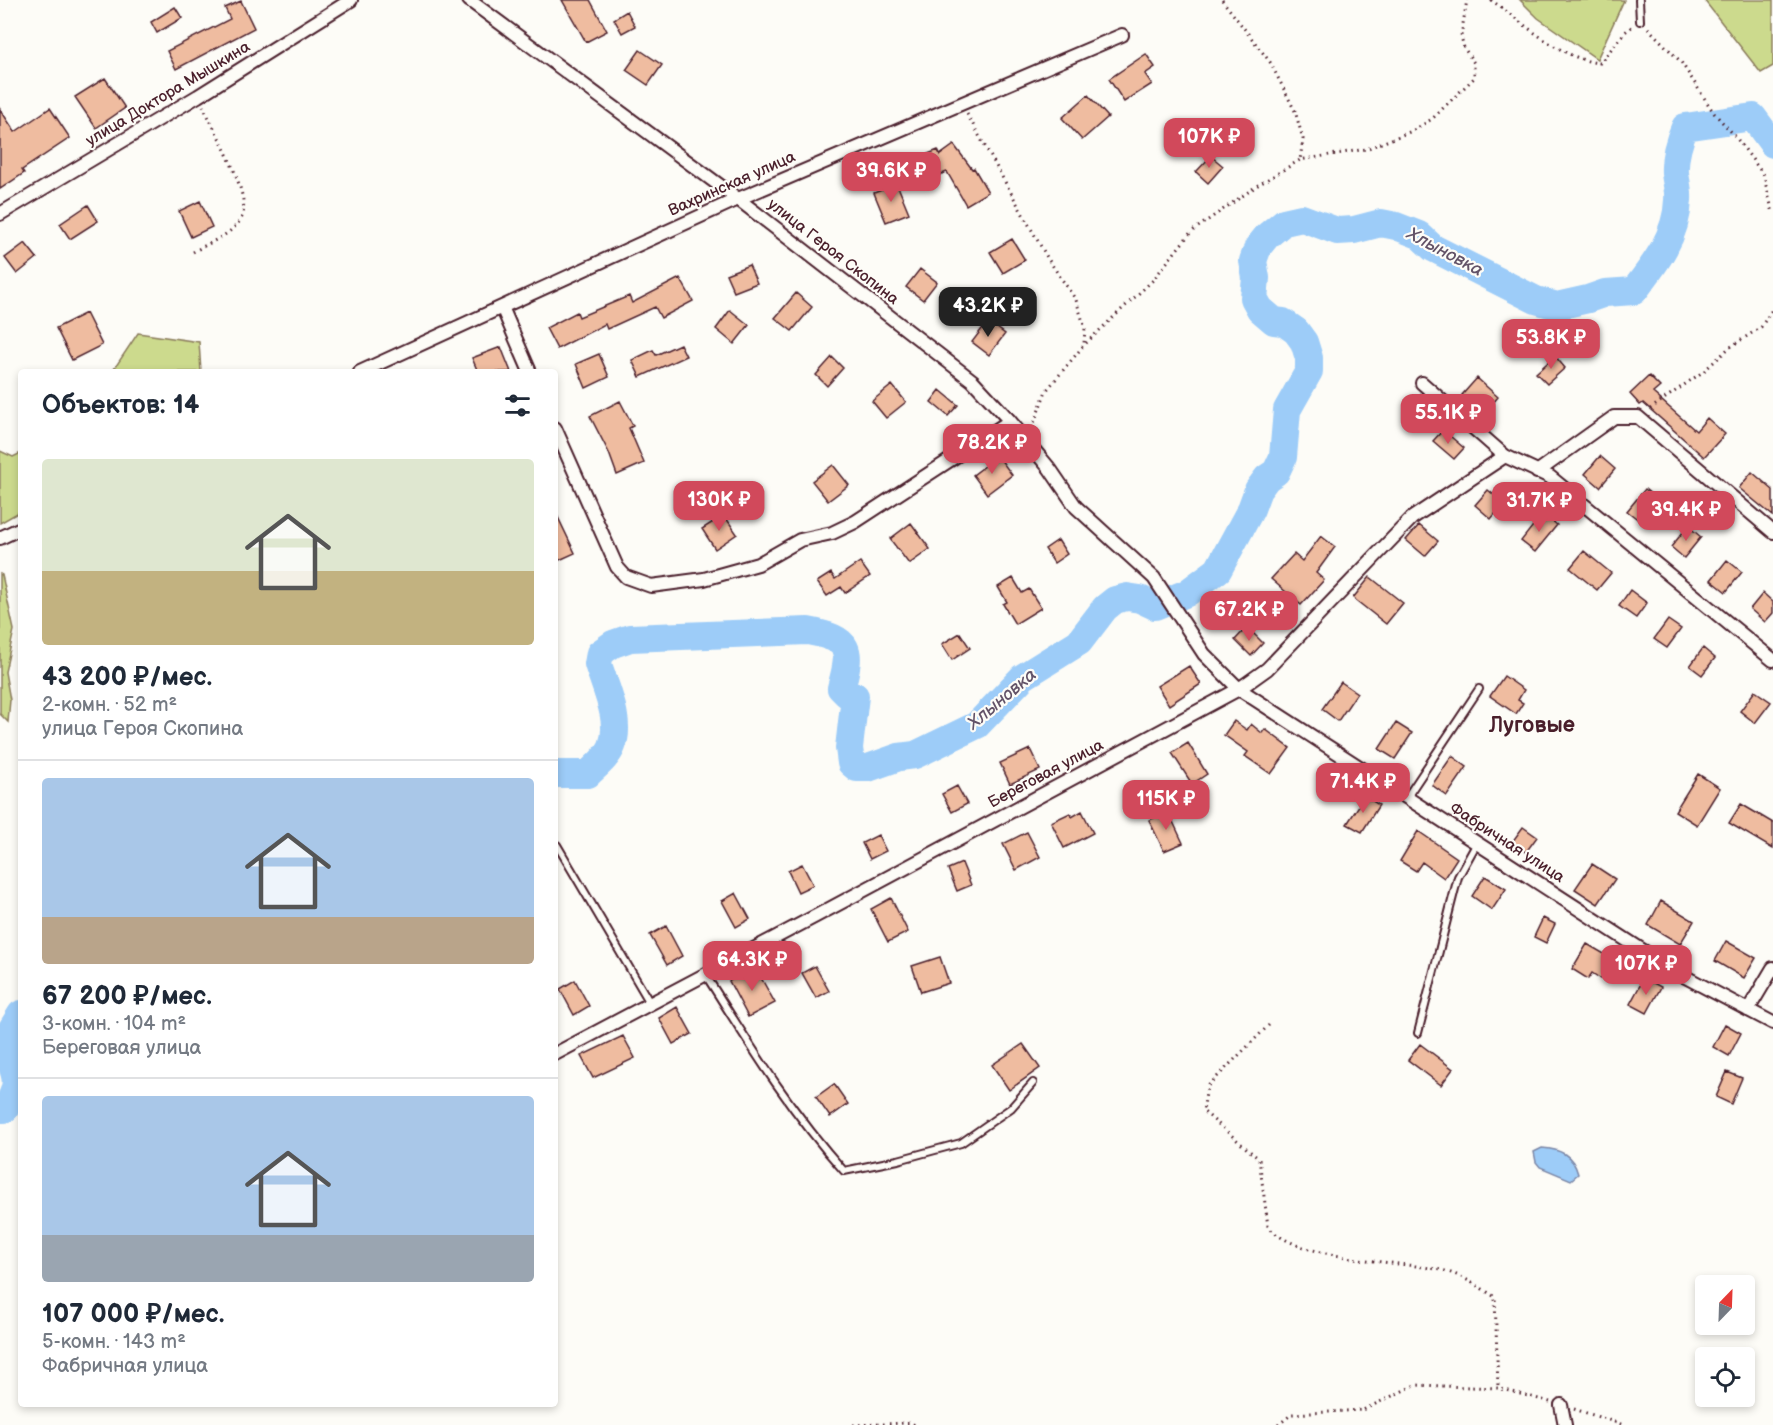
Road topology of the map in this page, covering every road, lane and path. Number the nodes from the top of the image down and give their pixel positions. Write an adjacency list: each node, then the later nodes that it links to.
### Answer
1 (351, 0): 9 (street, улица Доктора Мышкина)
2 (469, 0): 12 (street, улица Героя Скопина)
3 (1222, 0): 11 (path)
4 (1467, 0): 11 (path)
5 (1491, 0): 7 (path)
6 (1639, 0): 7 (lane)
7 (1640, 21): 13 (path)
8 (1122, 35): 10 (street, Вахринская улица)
9 (198, 96): 14 (street, улица Доктора Мышкина); 15 (path)
10 (961, 103): 12 (street, Вахринская улица); 19 (path)
11 (1300, 160): 19 (path)
12 (738, 199): 16 (street, Вахринская улица); 24 (street, улица Героя Скопина)
13 (1773, 213)
14 (0, 214)
15 (194, 252)
16 (502, 307): 20 (street, Вахринская улица); 21 (street)
17 (1773, 308): 18 (path)
18 (1772, 314): 23 (path)
19 (1084, 345): 26 (path)
20 (367, 369)
21 (529, 369)
22 (1422, 383): 27 (street)
23 (1638, 417): 28 (street); 30 (street)
24 (1010, 421): 25 (street); 26 (street, улица Героя Скопина)
25 (558, 435)
26 (1030, 444): 32 (street, улица Героя Скопина)
27 (1505, 456): 28 (street); 34 (street, Береговая улица)
28 (1537, 472): 33 (street)
29 (18, 529): 31 (street)
30 (1773, 532)
31 (0, 538)
32 (1169, 599): 34 (street, Фабричная улица)
33 (1773, 660)
34 (1239, 689): 36 (street, Фабричная улица); 40 (street, Береговая улица)
35 (1479, 689): 36 (lane)
36 (1407, 798): 37 (street, Фабричная улица)
37 (1477, 843): 42 (street, Фабричная улица); 45 (lane)
38 (558, 847): 41 (lane)
39 (1773, 968): 42 (street)
40 (705, 974): 41 (street, Береговая улица); 47 (lane)
41 (650, 1003): 46 (street, Береговая улица)
42 (1748, 1010): 43 (street, Фабричная улица)
43 (1773, 1023)
44 (1269, 1025): 48 (path)
45 (1418, 1033)
46 (558, 1052)
47 (1033, 1083)
48 (1498, 1388): 49 (path); 52 (path)
49 (1561, 1405): 53 (street); 54 (path)
50 (853, 1425): 51 (path)
51 (915, 1425)
52 (1278, 1425)
53 (1566, 1425)
54 (1624, 1425)

